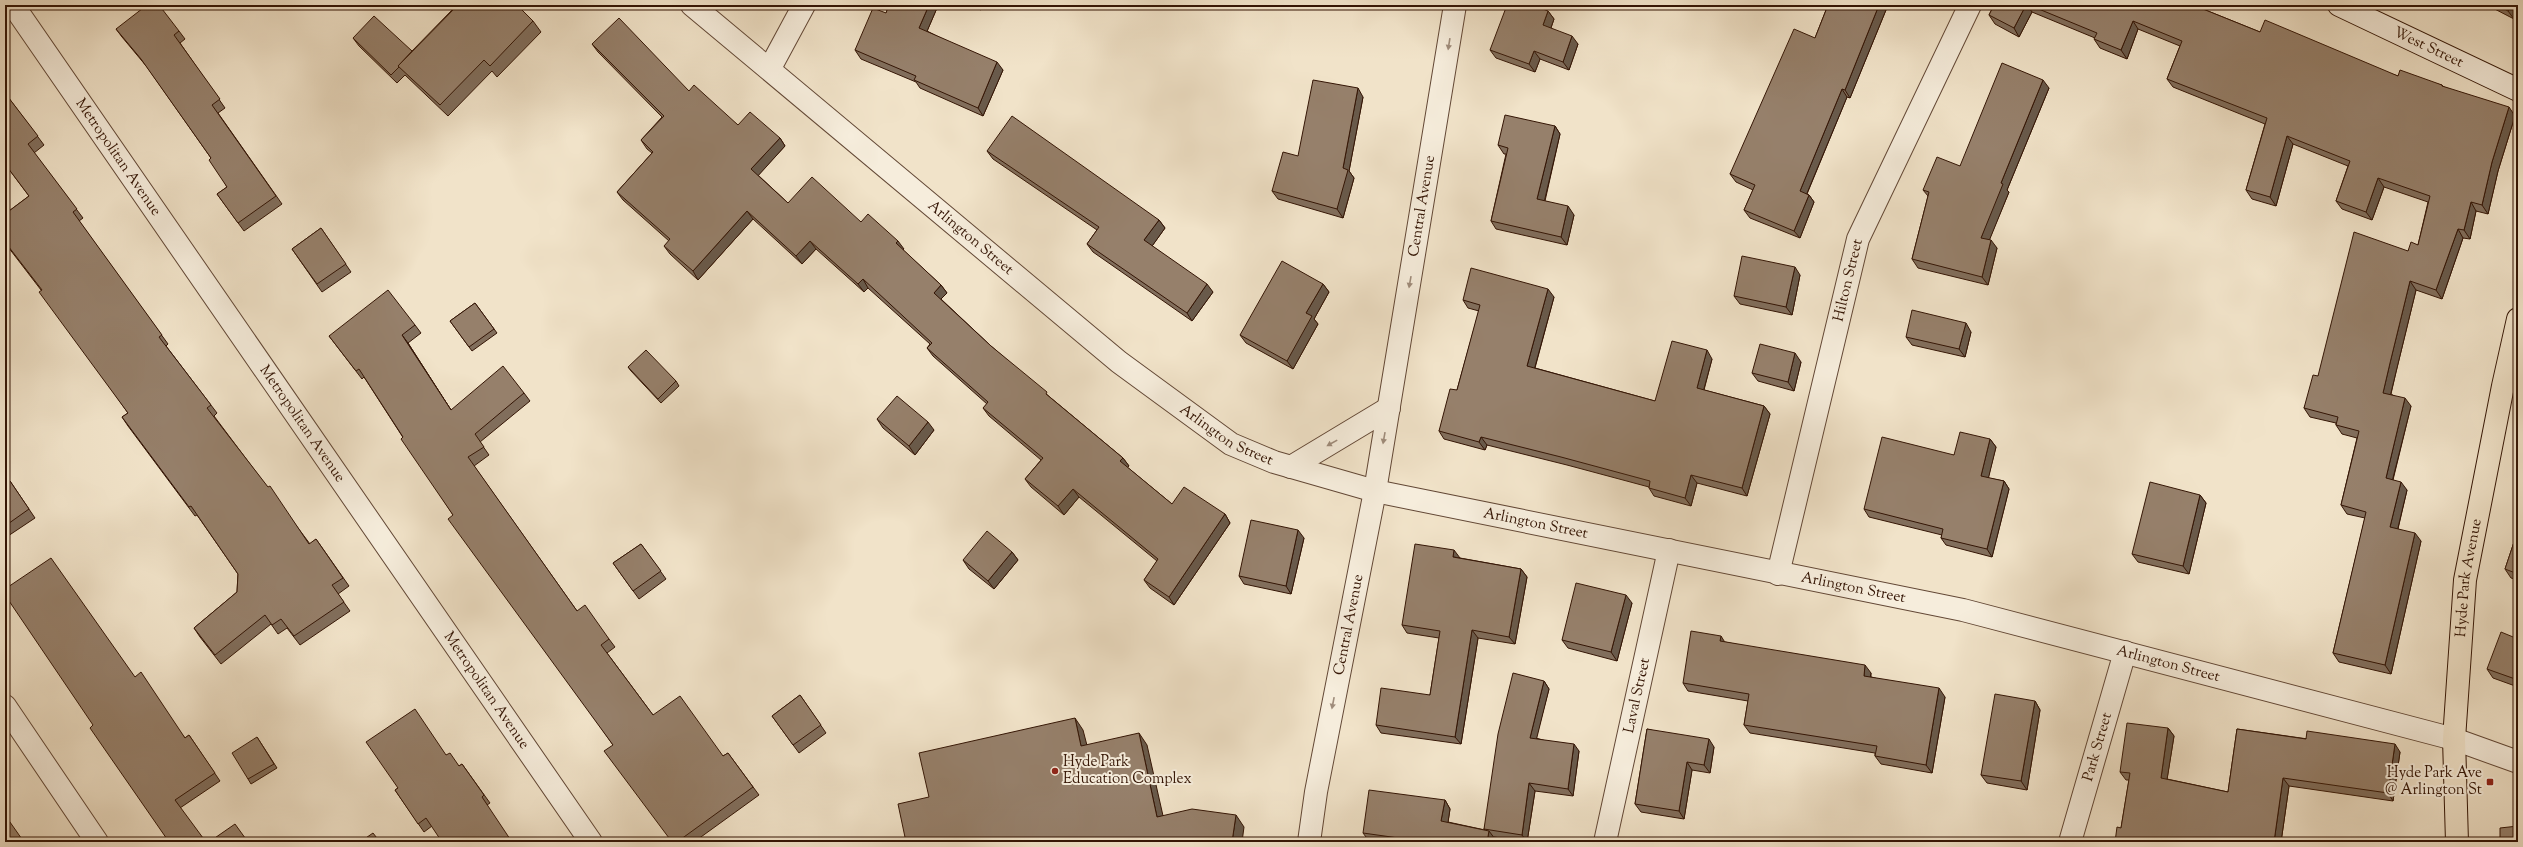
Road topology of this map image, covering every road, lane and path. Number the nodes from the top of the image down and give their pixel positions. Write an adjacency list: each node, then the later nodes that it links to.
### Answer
1 (13, 5): 20 (street, Metropolitan Avenue)
2 (692, 5): 7 (street, Arlington Street)
3 (804, 5): 7 (street)
4 (1455, 5): 10 (street, Central Avenue, one-way to 10)
5 (1970, 5): 14 (street, Hilton Street)
6 (2339, 5): 8 (street, West Street)
7 (770, 68): 11 (street, Arlington Street)
8 (2518, 90)
9 (2518, 319): 17 (main road, Hyde Park Avenue)
10 (1389, 408): 11 (street, one-way to 11); 12 (street, Central Avenue, one-way to 12)
11 (1290, 467): 12 (street, Arlington Street)
12 (1375, 491): 13 (street, Arlington Street); 21 (street, Central Avenue, one-way to 21)
13 (1669, 550): 14 (street, Arlington Street); 22 (street, Laval Street)
14 (1778, 574): 15 (street, Arlington Street)
15 (2125, 652): 17 (street, Arlington Street); 23 (street, Park Street)
16 (5, 706): 19 (street)
17 (2454, 739): 18 (street, Arlington Street); 24 (main road, Hyde Park Avenue)
18 (2518, 762)
19 (97, 842)
20 (591, 842)
21 (1309, 842)
22 (1605, 842)
23 (2070, 842)
24 (2458, 842)

